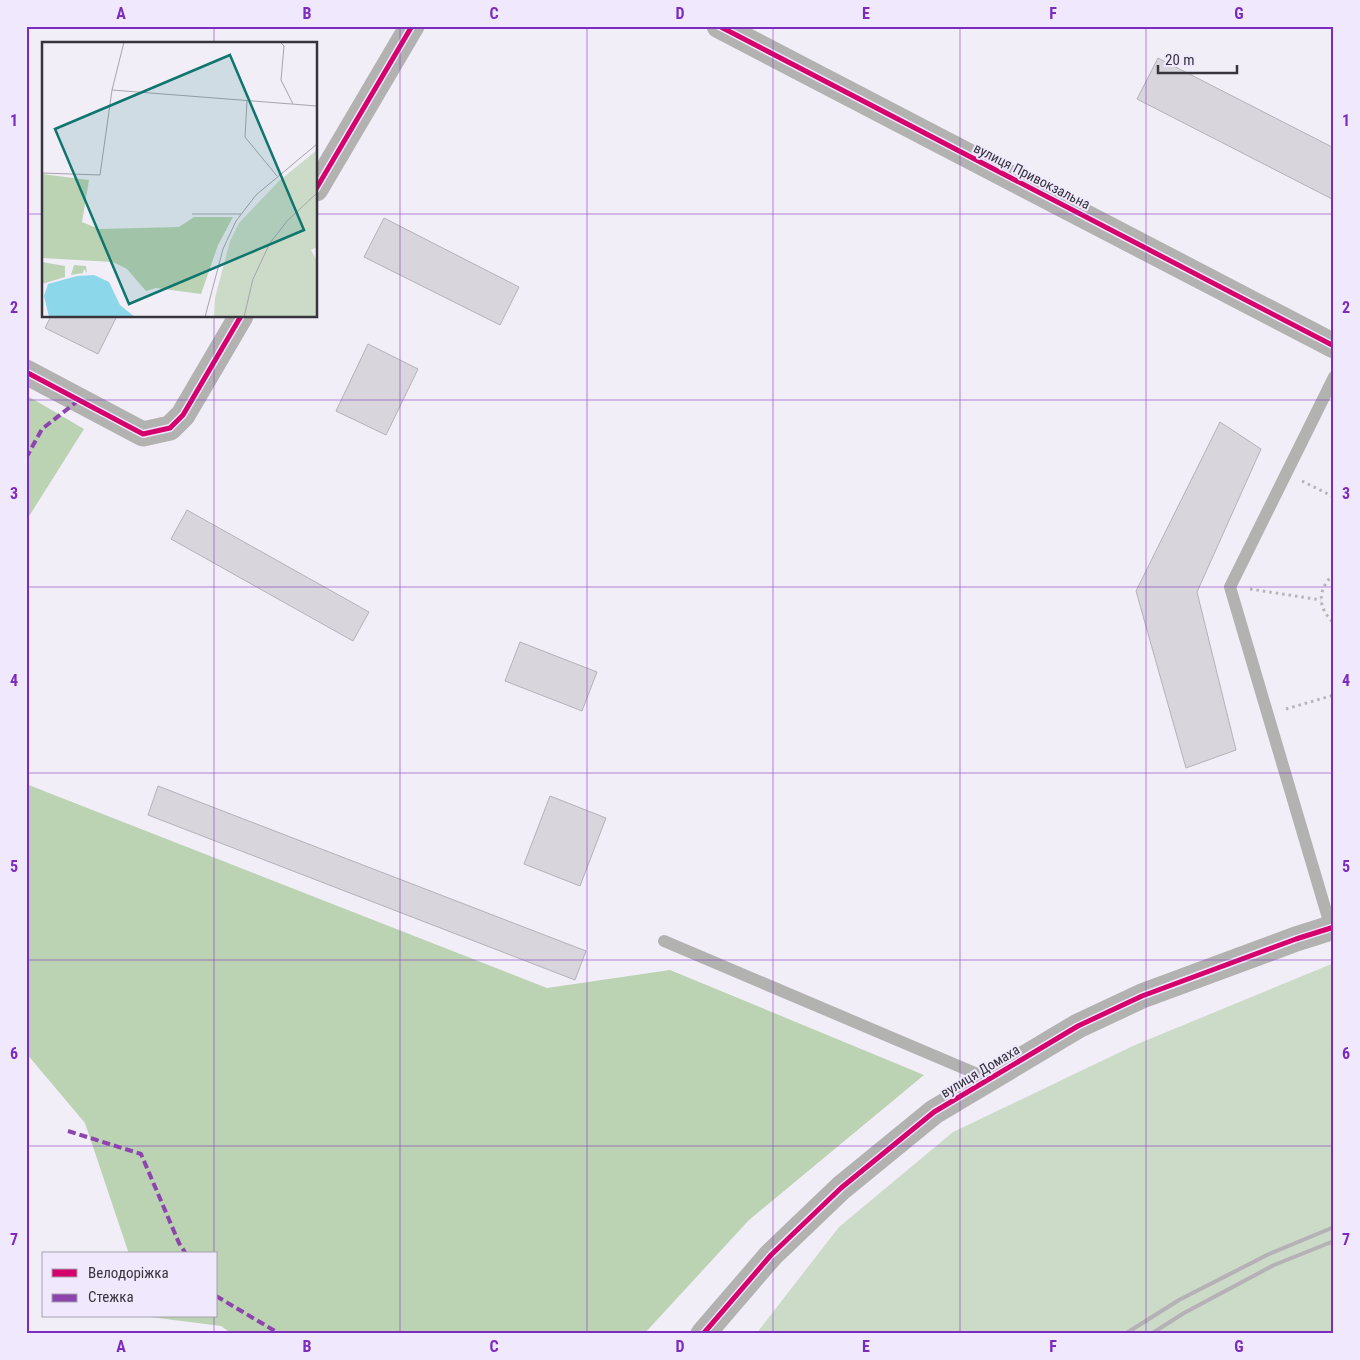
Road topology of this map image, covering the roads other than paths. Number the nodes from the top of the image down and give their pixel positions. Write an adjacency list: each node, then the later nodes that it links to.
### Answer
1 (412, 26): 3 (street)
2 (719, 26): 5 (street, вулиця Привокзальна)
3 (318, 185)
4 (240, 318): 6 (street)
5 (1334, 346)
6 (26, 372)
7 (1334, 377): 8 (lane)
8 (1332, 928): 10 (street, вулиця Домаха)
9 (664, 941): 10 (lane)
10 (989, 1079): 11 (street, вулиця Домаха)
11 (704, 1334)

